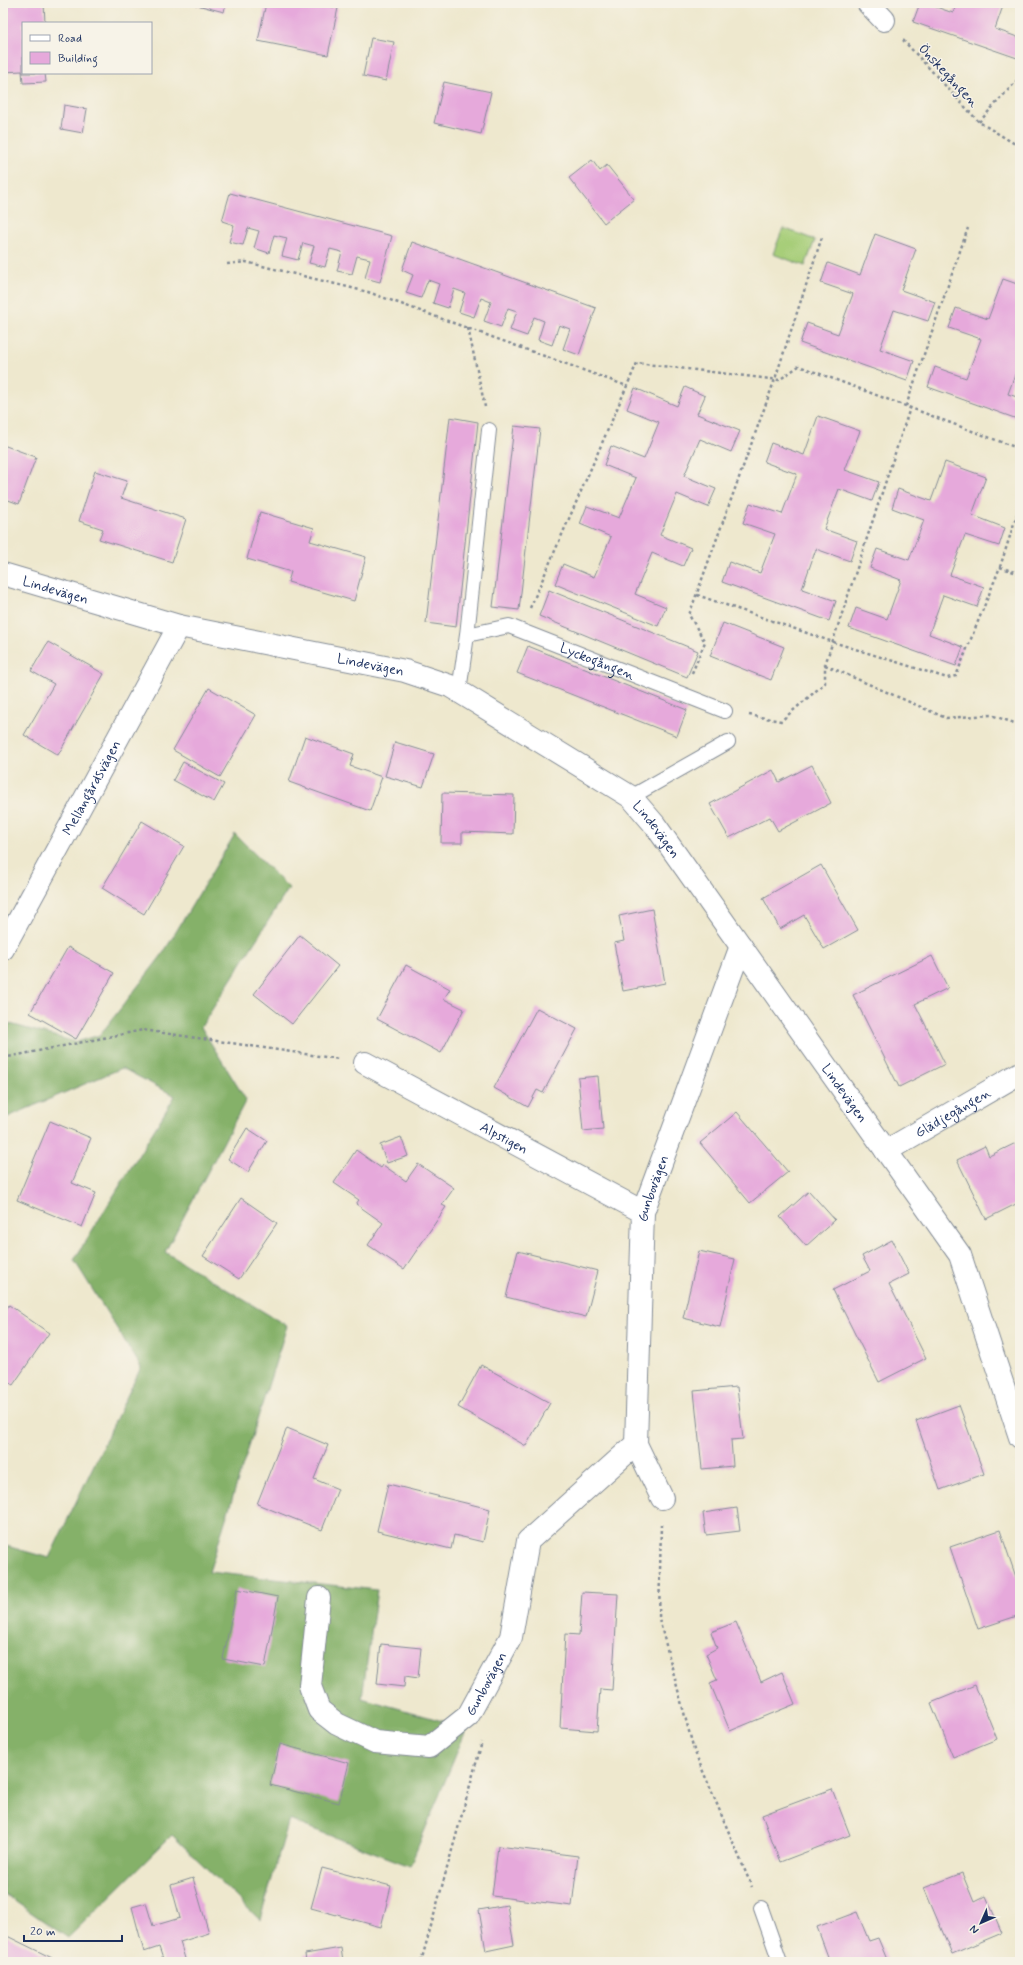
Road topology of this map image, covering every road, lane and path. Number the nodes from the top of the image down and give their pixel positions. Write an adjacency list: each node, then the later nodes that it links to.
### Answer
1 (868, 3): 2 (street)
2 (884, 20): 4 (path, Önskegången)
3 (1020, 77): 4 (path)
4 (979, 122): 5 (path, Önskegången)
5 (1020, 147)
6 (968, 228): 12 (path)
7 (822, 237): 10 (path)
8 (227, 264): 9 (path)
9 (468, 328): 11 (path); 14 (path)
10 (775, 379): 11 (path); 12 (path); 20 (path)
11 (627, 386): 22 (path)
12 (906, 406): 13 (path)
13 (910, 408): 15 (path); 24 (path)
14 (489, 430): 23 (lane)
15 (1020, 449)
16 (1020, 505): 17 (path)
17 (1000, 567): 19 (path); 24 (path)
18 (3, 574): 21 (street, Lindevägen)
19 (1020, 574)
20 (697, 595): 24 (path); 27 (path)
21 (179, 626): 26 (street, Lindevägen); 33 (street, Mellangårdsvägen)
22 (520, 630): 23 (lane, Lyckogången); 27 (lane, Lyckogången)
23 (467, 635): 26 (lane)
24 (833, 642): 25 (path)
25 (825, 664): 28 (path); 29 (path)
26 (459, 691): 31 (street, Lindevägen)
27 (683, 695): 28 (lane, Lyckogången)
28 (725, 711)
29 (1020, 725)
30 (728, 742): 31 (lane)
31 (631, 797): 32 (street, Lindevägen)
32 (741, 946): 37 (street, Lindevägen); 38 (street, Gunbovägen)
33 (3, 949)
34 (3, 1058): 35 (path)
35 (365, 1063): 38 (street, Alpstigen)
36 (1020, 1073): 37 (street, Glädjegången)
37 (886, 1151): 39 (street, Lindevägen)
38 (643, 1212): 40 (street, Gunbovägen)
39 (1020, 1437)
40 (636, 1444): 41 (street, Gunbovägen); 42 (street, Gunbovägen)
41 (662, 1498): 44 (path)
42 (319, 1598)
43 (484, 1736): 45 (path)
44 (761, 1908): 46 (lane)
45 (421, 1962)
46 (780, 1962)

